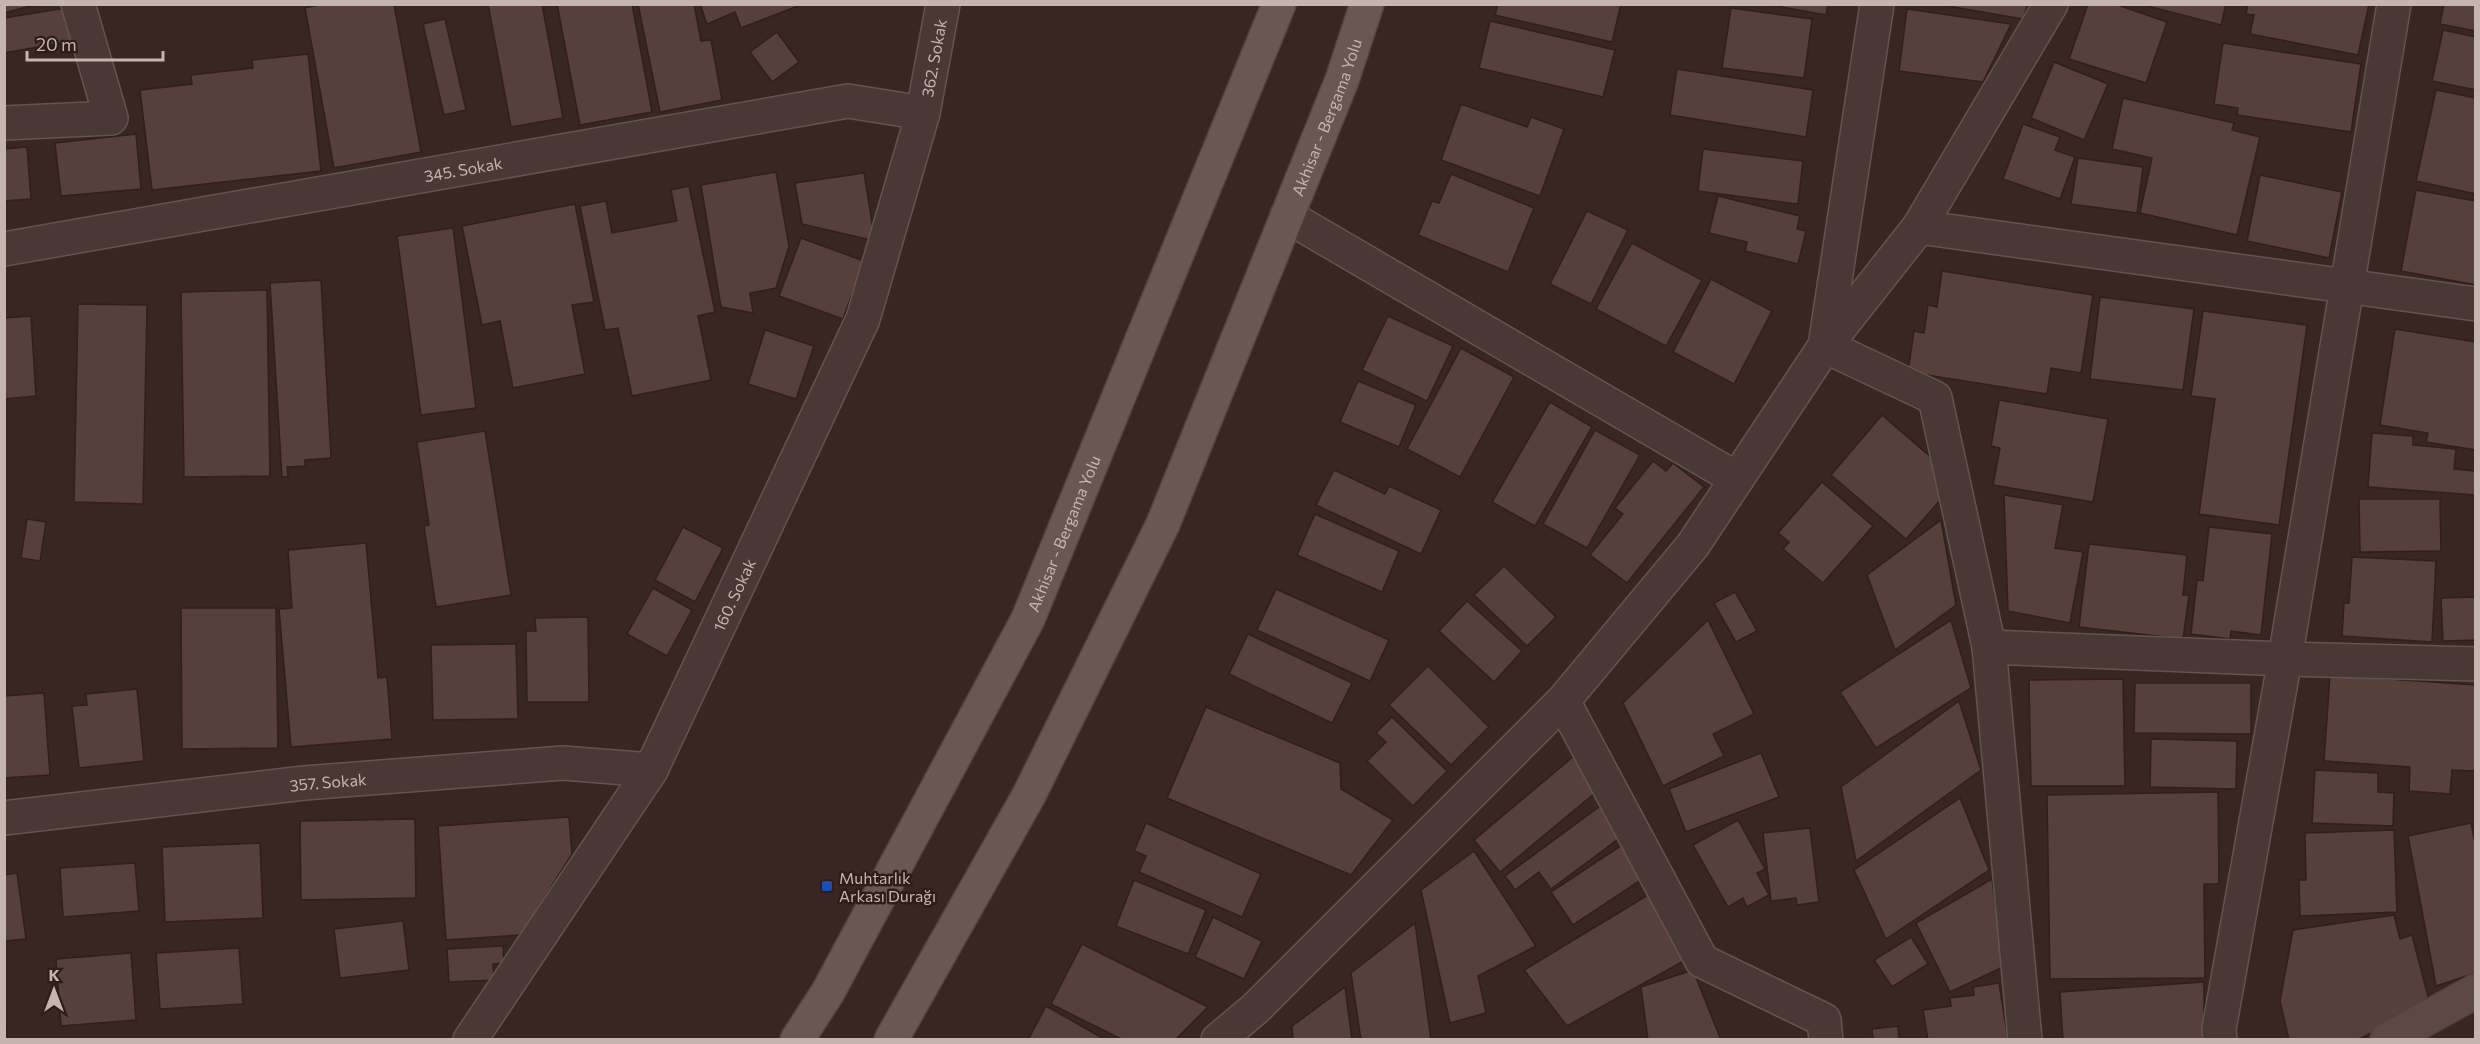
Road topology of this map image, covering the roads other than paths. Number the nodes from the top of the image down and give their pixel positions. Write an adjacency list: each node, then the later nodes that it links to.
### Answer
1 (78, 4): 9 (street)
2 (943, 4): 8 (street, 362. Sokak)
3 (1279, 4): 25 (main road, Akhisar - Bergama Yolu)
4 (1367, 4): 10 (main road, Akhisar - Bergama Yolu)
5 (1877, 4): 15 (street)
6 (2051, 4): 11 (street)
7 (2394, 4): 13 (street)
8 (923, 113): 12 (street, 345. Sokak); 21 (street, 160. Sokak)
9 (4, 123)
10 (1287, 216): 16 (street); 26 (main road, Akhisar - Bergama Yolu)
11 (1919, 227): 13 (street); 15 (street)
12 (4, 249)
13 (2347, 287): 14 (street); 18 (street)
14 (2475, 304)
15 (1825, 346): 16 (street); 17 (street)
16 (1737, 479): 20 (street)
17 (1989, 647): 18 (street); 29 (street)
18 (2285, 659): 19 (street); 30 (street)
19 (2475, 664)
20 (1563, 701): 27 (street); 28 (street)
21 (651, 770): 22 (street, 357. Sokak); 24 (street, 160. Sokak)
22 (4, 818)
23 (2475, 992): 31 (main road)
24 (470, 1040)
25 (797, 1040)
26 (891, 1040)
27 (1218, 1040)
28 (1826, 1040)
29 (2025, 1040)
30 (2220, 1040)
31 (2386, 1040)

